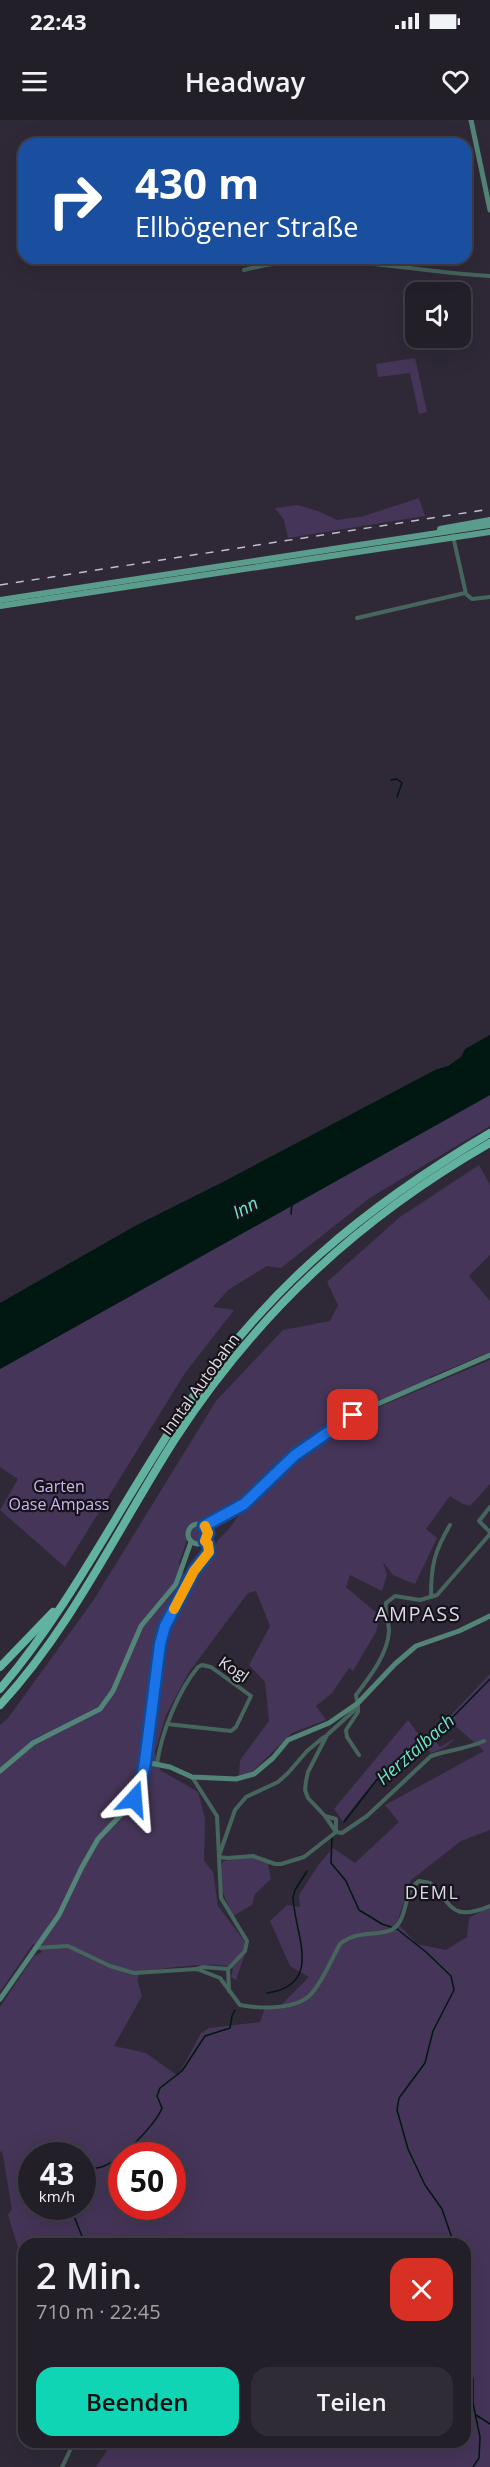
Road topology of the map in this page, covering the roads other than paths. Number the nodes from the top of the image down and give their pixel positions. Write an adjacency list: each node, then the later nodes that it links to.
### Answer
1 (471, 120): 2 (main road)
2 (490, 210)
3 (271, 264): 5 (street)
4 (372, 264): 6 (street)
5 (244, 270)
6 (490, 276)
7 (490, 520): 11 (main road)
8 (490, 525): 10 (main road)
9 (490, 532): 10 (main road)
10 (452, 534): 11 (main road); 12 (street); 15 (main road)
11 (419, 536): 14 (main road)
12 (465, 592): 13 (street); 16 (street)
13 (490, 597)
14 (0, 600)
15 (0, 606)
16 (357, 618)
17 (490, 1133): 26 (highway, Inntal Autobahn)
18 (490, 1143): 31 (highway, Inntal Autobahn)
19 (490, 1356): 22 (main road)
20 (490, 1507): 23 (street)
21 (450, 1525): 27 (street)
22 (204, 1526): 24 (main road); 25 (main road)
23 (490, 1533): 27 (street)
24 (205, 1541): 25 (main road); 37 (main road)
25 (191, 1542): 39 (main road)
26 (68, 1596): 29 (highway); 30 (highway, Inntal Autobahn)
27 (431, 1597): 32 (street)
28 (490, 1616): 32 (main road)
29 (0, 1666)
30 (0, 1689)
31 (0, 1705)
32 (358, 1705): 34 (street); 36 (street); 40 (main road)
33 (168, 1724): 33 (street, Kogl); 38 (street, Kogl)
34 (327, 1735): 41 (street); 43 (street)
35 (484, 1741): 42 (street)
36 (359, 1755)
37 (145, 1762): 38 (main road); 45 (main road)
38 (157, 1764): 40 (main road)
39 (0, 1771)
40 (192, 1777): 43 (street)
41 (325, 1816): 42 (street); 42 (street)
42 (336, 1832): 43 (street)
43 (219, 1857): 47 (street)
44 (490, 1906): 48 (street)
45 (35, 1948): 46 (street); 49 (main road)
46 (197, 1969): 47 (street); 48 (street)
47 (228, 1969): 48 (street)
48 (229, 1992)
49 (0, 1999)
50 (71, 2448): 51 (street)
51 (62, 2467)

